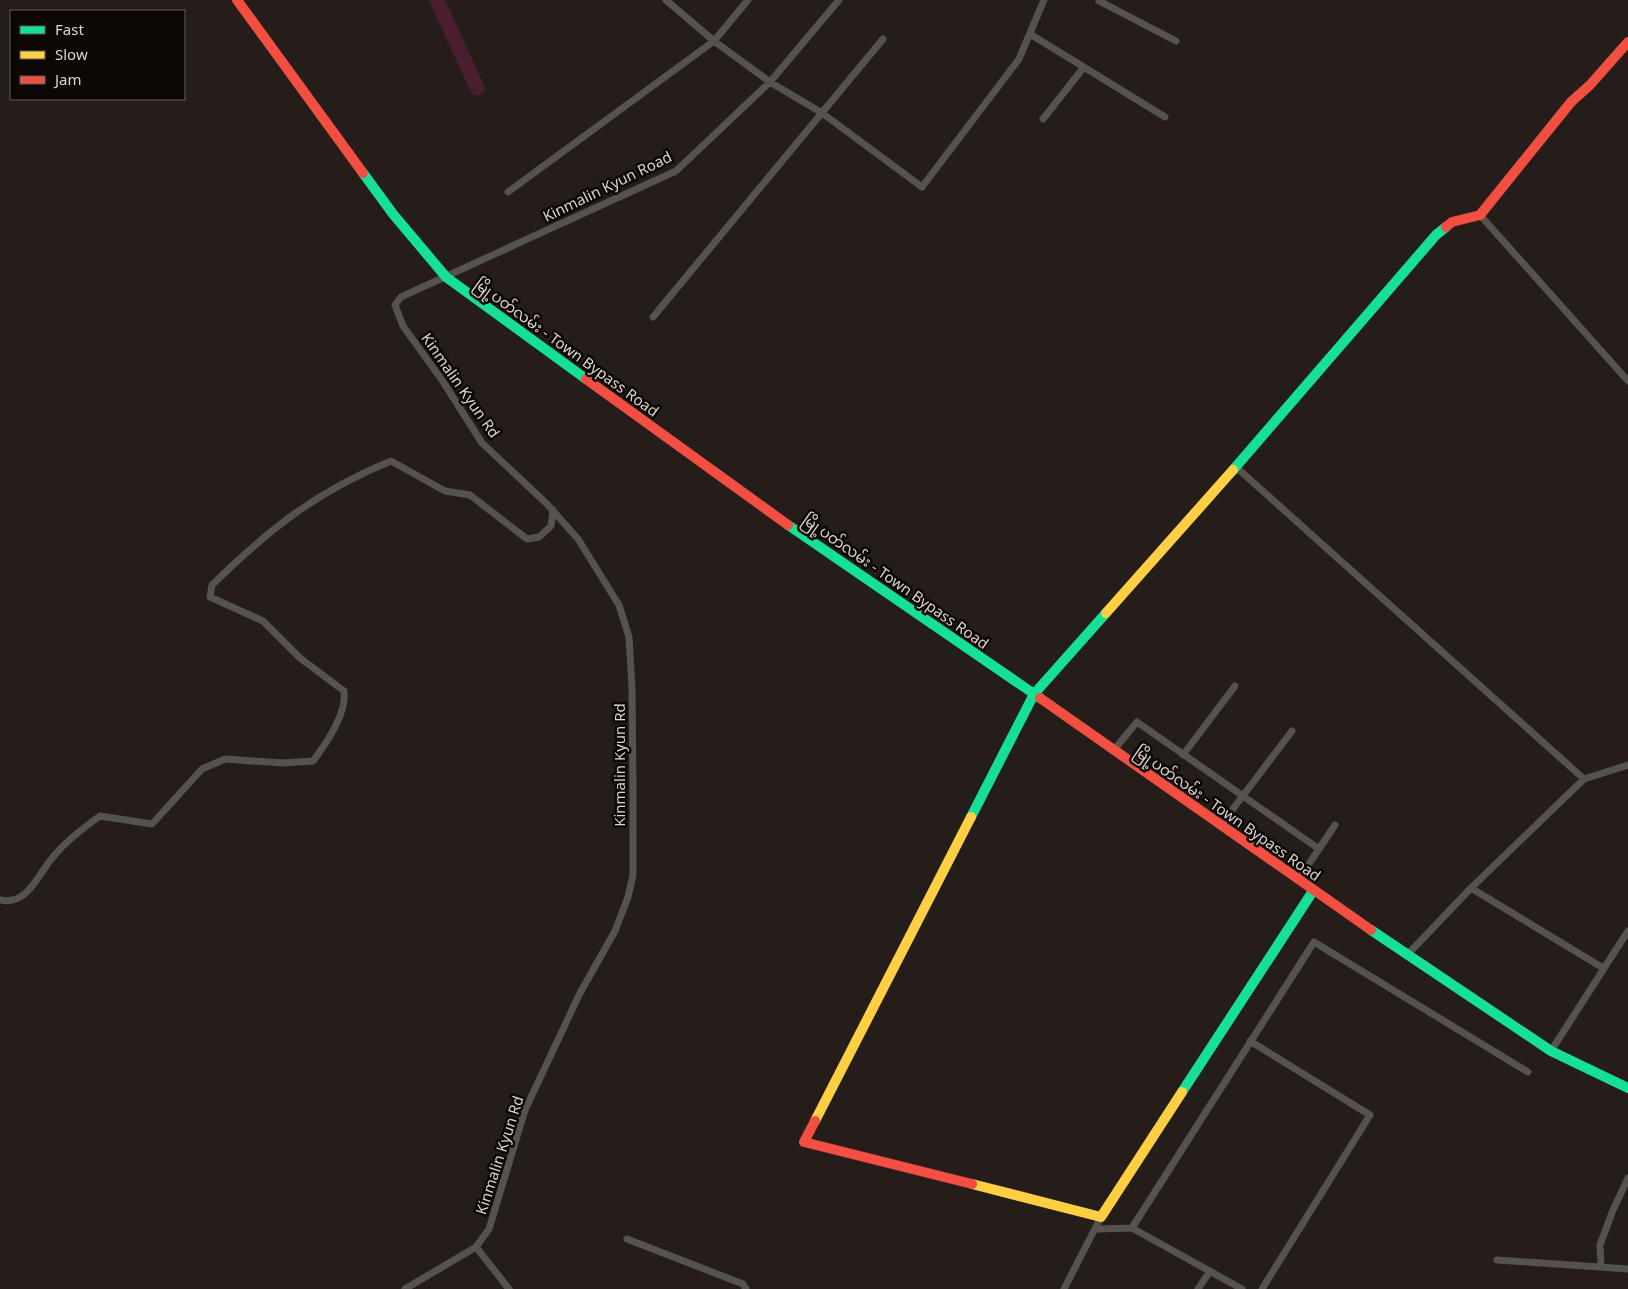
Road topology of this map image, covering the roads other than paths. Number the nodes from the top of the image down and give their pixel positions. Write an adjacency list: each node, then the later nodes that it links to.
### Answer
1 (237, 0): 19 (street, မြို့ပတ်လမ်း - Town Bypass Road)
2 (666, 0): 9 (street)
3 (748, 0): 9 (street)
4 (839, 0): 13 (street, Kinmalin Kyun Road)
5 (1044, 0): 7 (street)
6 (1099, 0): 10 (street)
7 (1030, 34): 12 (street); 14 (street)
8 (883, 39): 14 (street)
9 (714, 41): 13 (street); 17 (street)
10 (1176, 41)
11 (1628, 42): 18 (street)
12 (1084, 67): 15 (street); 16 (street)
13 (770, 82): 14 (street); 19 (street, Kinmalin Kyun Road)
14 (822, 113): 20 (street)
15 (1165, 116)
16 (1043, 119)
17 (508, 192)
18 (1480, 215): 21 (street); 22 (street)
19 (446, 277): 23 (street, Kinmalin Kyun Rd); 25 (street, မြို့ပတ်လမ်း - Town Bypass Road)
20 (653, 317)
21 (1628, 381)
22 (1236, 466): 25 (street); 30 (street)
23 (553, 510): 38 (street); 51 (street, Kinmalin Kyun Rd)
24 (1236, 686): 28 (street)
25 (1034, 694): 27 (street, မြို့ပတ်လမ်း - Town Bypass Road); 47 (street)
26 (1292, 731): 31 (street)
27 (1113, 751): 28 (street); 33 (street, မြို့ပတ်လမ်း - Town Bypass Road)
28 (1183, 755): 31 (street)
29 (1628, 765): 30 (street)
30 (1584, 779): 36 (street)
31 (1243, 795): 33 (street); 34 (street)
32 (1335, 825): 34 (street)
33 (1220, 826): 35 (street, မြို့ပတ်လမ်း - Town Bypass Road)
34 (1319, 849): 35 (street)
35 (1298, 880): 37 (street, မြို့ပတ်လမ်း - Town Bypass Road)
36 (1471, 888): 40 (street); 41 (street)
37 (1313, 891): 40 (street, မြို့ပတ်လမ်း - Town Bypass Road); 47 (street)
38 (0, 900)
39 (1628, 932): 41 (street)
40 (1408, 954): 43 (street, မြို့ပတ်လမ်း - Town Bypass Road)
41 (1603, 968): 43 (street)
42 (1250, 1042): 44 (street); 48 (street); 62 (street)
43 (1551, 1051): 45 (street, မြို့ပတ်လမ်း - Town Bypass Road)
44 (1528, 1072)
45 (1628, 1088)
46 (1628, 1178): 53 (street)
47 (1101, 1217): 49 (street)
48 (1132, 1228): 49 (street); 55 (street)
49 (1096, 1229): 59 (street)
50 (627, 1239): 58 (street)
51 (476, 1247): 56 (street, Kinmalin Kyun Rd); 57 (street)
52 (1498, 1260): 53 (street)
53 (1601, 1266): 54 (street)
54 (1628, 1269)
55 (1210, 1271): 60 (street); 61 (street)
56 (405, 1289)
57 (508, 1289)
58 (746, 1289)
59 (1064, 1289)
60 (1198, 1289)
61 (1242, 1289)
62 (1262, 1289)

